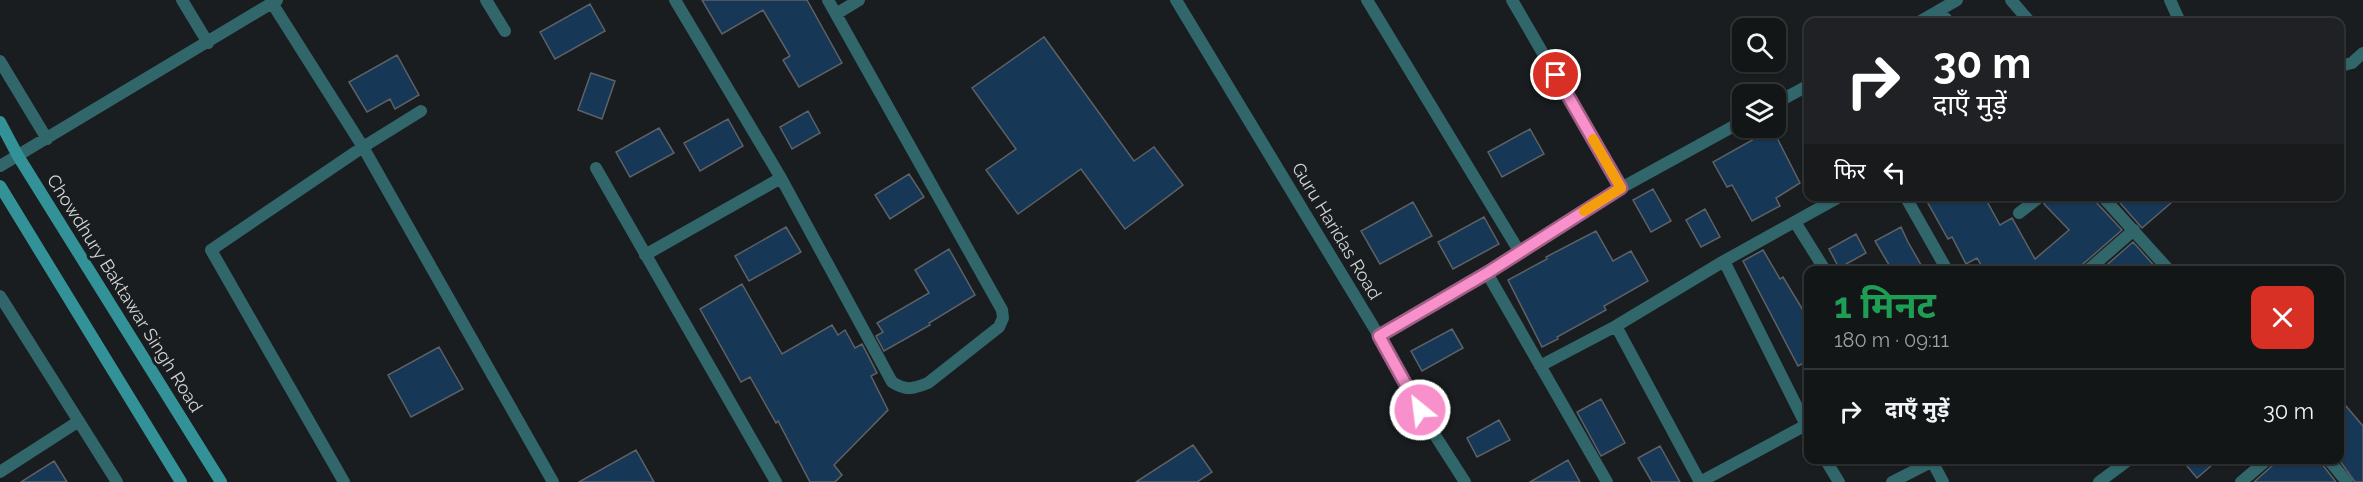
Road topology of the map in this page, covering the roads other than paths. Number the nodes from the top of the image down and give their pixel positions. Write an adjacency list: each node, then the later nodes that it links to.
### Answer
1 (182, 0): 20 (street)
2 (486, 0): 19 (street)
3 (675, 0): 34 (street)
4 (828, 0): 14 (street)
5 (859, 0): 14 (street)
6 (1176, 0): 54 (street, Guru Haridas Road)
7 (1367, 0): 44 (street)
8 (1512, 0): 36 (street)
9 (1957, 0): 13 (street)
10 (2012, 0): 17 (street)
11 (2170, 0): 18 (street)
12 (274, 1): 20 (street); 30 (street)
13 (1939, 11): 15 (street); 16 (street)
14 (836, 14): 34 (street)
15 (1926, 18)
16 (1945, 18)
17 (2027, 18)
18 (2178, 18)
19 (505, 31)
20 (208, 43): 29 (street)
21 (2363, 54): 23 (street)
22 (0, 61): 29 (street)
23 (2344, 65)
24 (1804, 88): 25 (street)
25 (1786, 98)
26 (421, 111): 30 (street)
27 (0, 122): 31 (main road, Chowdhury Baktawar Singh Road)
28 (1732, 127): 36 (street)
29 (47, 139): 31 (street)
30 (363, 147): 69 (street); 70 (street)
31 (18, 156): 32 (street); 68 (main road, Chowdhury Baktawar Singh Road)
32 (0, 166)
33 (596, 168): 45 (street)
34 (781, 178): 45 (street)
35 (0, 186): 67 (main road)
36 (1621, 188): 44 (street)
37 (1831, 201): 42 (street)
38 (1908, 201): 48 (street)
39 (2035, 201): 41 (street)
40 (2107, 201): 43 (street)
41 (2019, 213)
42 (1795, 222): 46 (street); 47 (street)
43 (2134, 231): 49 (street); 50 (street)
44 (1519, 251): 51 (street)
45 (645, 255): 71 (street)
46 (1724, 261): 53 (street); 57 (street)
47 (1822, 266)
48 (1945, 266)
49 (2093, 266)
50 (2165, 266)
51 (1487, 273): 54 (street); 55 (street)
52 (0, 296): 56 (street)
53 (1616, 326): 55 (street); 74 (street)
54 (1379, 336): 72 (street, Guru Haridas Road)
55 (1540, 366): 73 (street)
56 (79, 421): 65 (street); 66 (street)
57 (1804, 422)
58 (1804, 430): 74 (street)
59 (1828, 464): 75 (street)
60 (1926, 464): 76 (street)
61 (1935, 464): 77 (street)
62 (2123, 464): 78 (street)
63 (2262, 464): 79 (street)
64 (2332, 464): 80 (street)
65 (0, 472)
66 (117, 482)
67 (181, 482)
68 (221, 482)
69 (344, 482)
70 (553, 482)
71 (776, 482)
72 (1465, 482)
73 (1607, 482)
74 (1700, 482)
75 (1839, 482)
76 (1892, 482)
77 (1944, 482)
78 (2099, 482)
79 (2241, 482)
80 (2347, 482)

